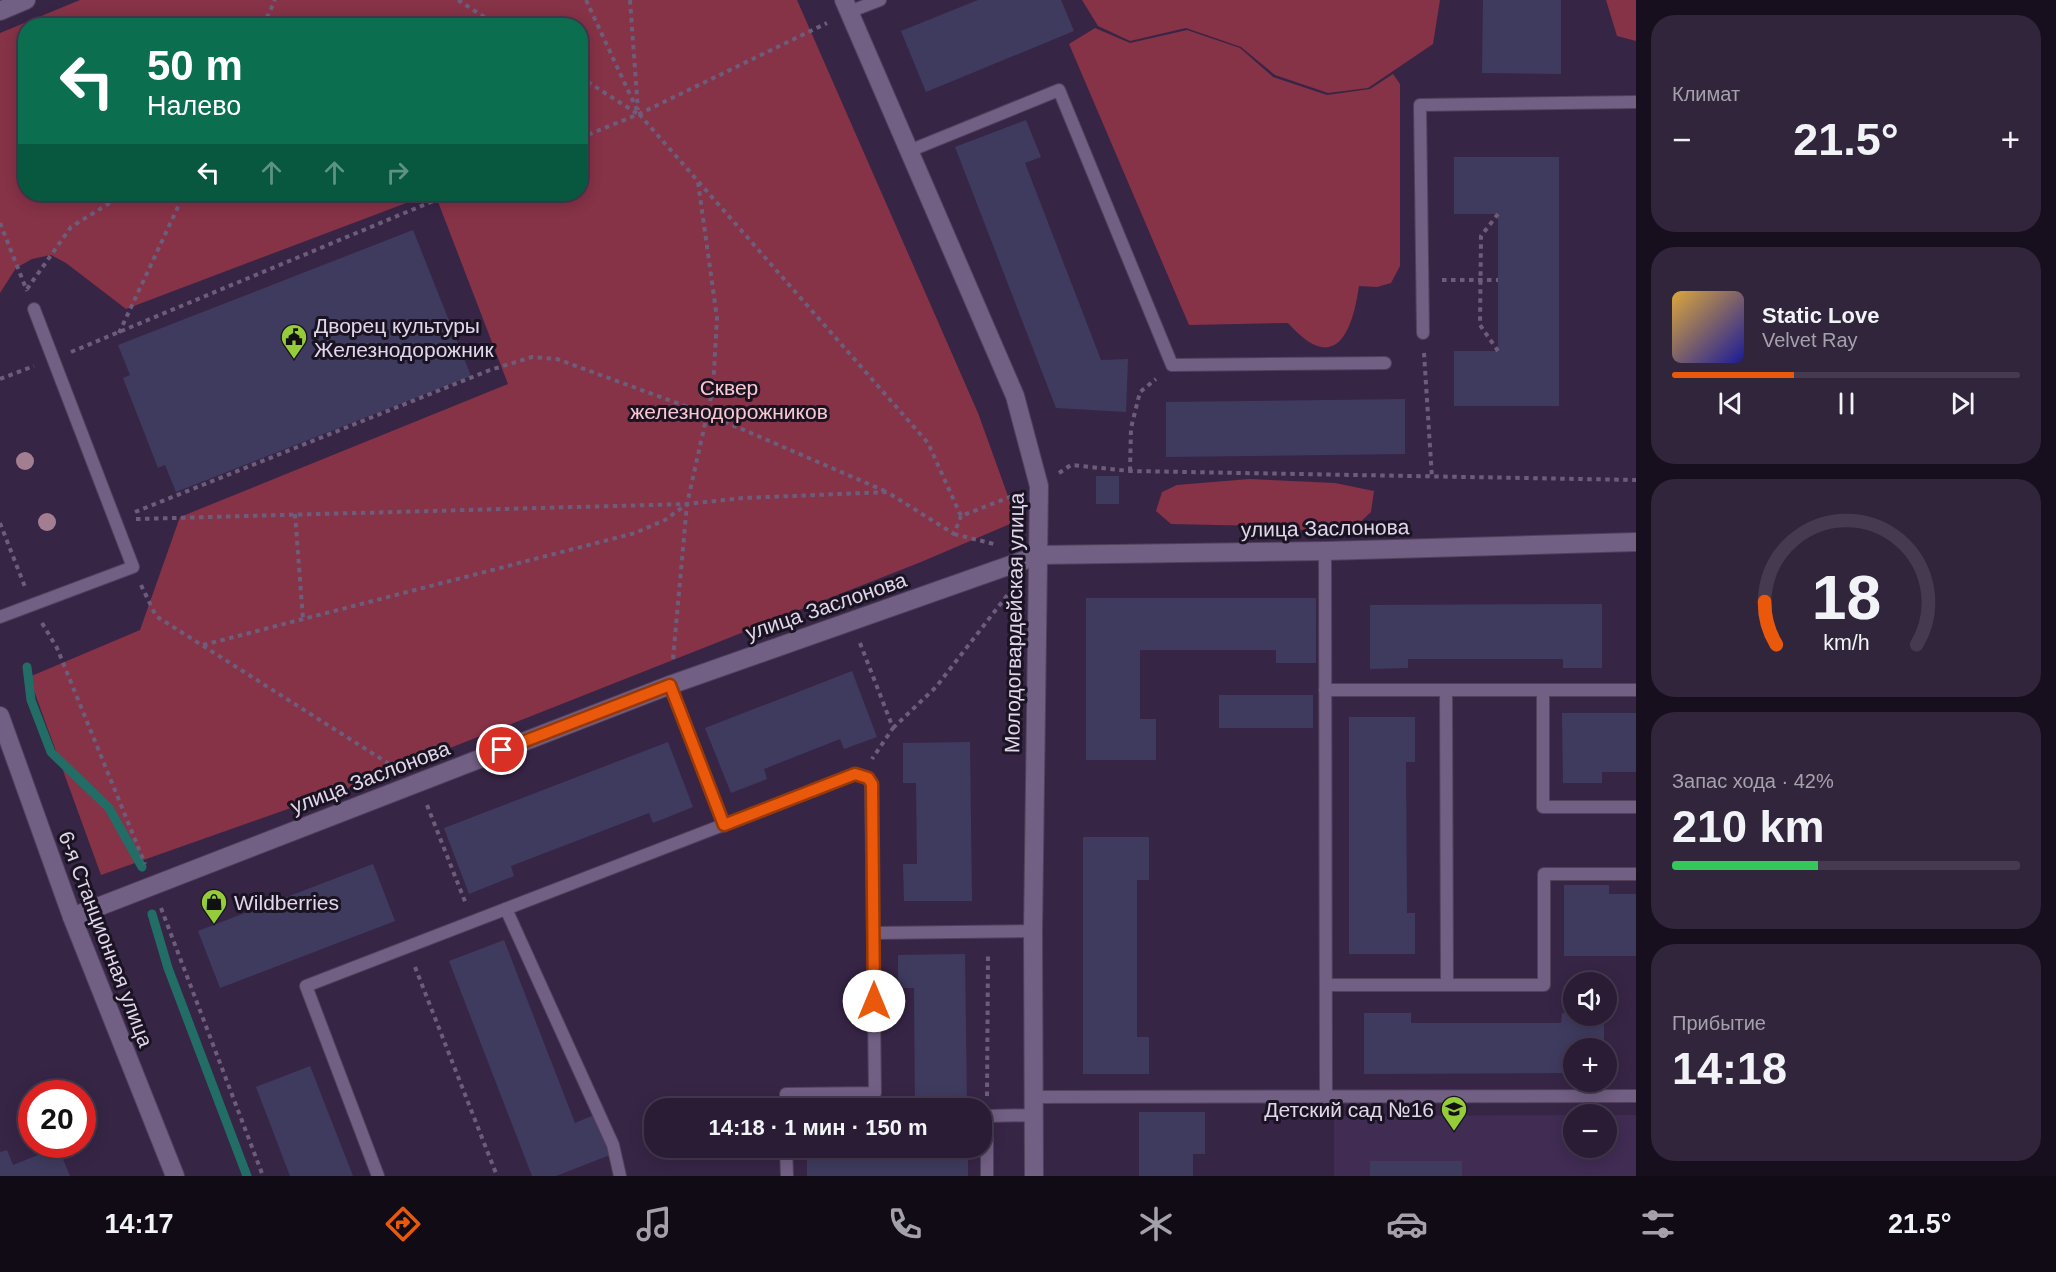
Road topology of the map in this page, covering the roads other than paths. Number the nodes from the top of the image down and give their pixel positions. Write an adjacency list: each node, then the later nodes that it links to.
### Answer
1 (26, 0): 4 (street)
2 (880, 0): 3 (lane)
3 (847, 6): 6 (street, Молодогвардейская улица)
4 (0, 11)
5 (1636, 102): 8 (lane)
6 (909, 151): 9 (lane); 12 (street, Молодогвардейская улица)
7 (34, 309): 13 (lane)
8 (1423, 333)
9 (1385, 363)
10 (1636, 542): 11 (street, улица Заслонова)
11 (1325, 551): 12 (street, улица Заслонова); 15 (lane)
12 (1039, 555): 14 (street, улица Заслонова); 25 (street, Молодогвардейская улица)
13 (0, 617)
14 (670, 685): 21 (lane); 24 (street, улица Заслонова)
15 (1325, 690): 16 (lane); 27 (lane)
16 (1446, 690): 17 (lane); 28 (lane)
17 (1542, 690): 18 (lane); 20 (lane)
18 (1636, 690)
19 (0, 716): 24 (street, 6-я Станционная улица)
20 (1636, 807)
21 (724, 825): 23 (lane); 26 (lane)
22 (1636, 874): 28 (lane)
23 (506, 909): 35 (lane); 36 (lane)
24 (72, 917): 34 (street, 6-я Станционная улица)
25 (1033, 931): 26 (lane); 32 (street, Молодогвардейская улица)
26 (873, 933): 31 (lane)
27 (1326, 985): 28 (lane); 30 (lane)
28 (1447, 985)
29 (1636, 1096): 30 (lane)
30 (1326, 1097): 32 (lane)
31 (786, 1098)
32 (1034, 1106): 38 (lane); 39 (street, Молодогвардейская улица)
33 (786, 1158): 37 (lane)
34 (175, 1176)
35 (378, 1176)
36 (620, 1176)
37 (787, 1176)
38 (987, 1176)
39 (1034, 1176)

